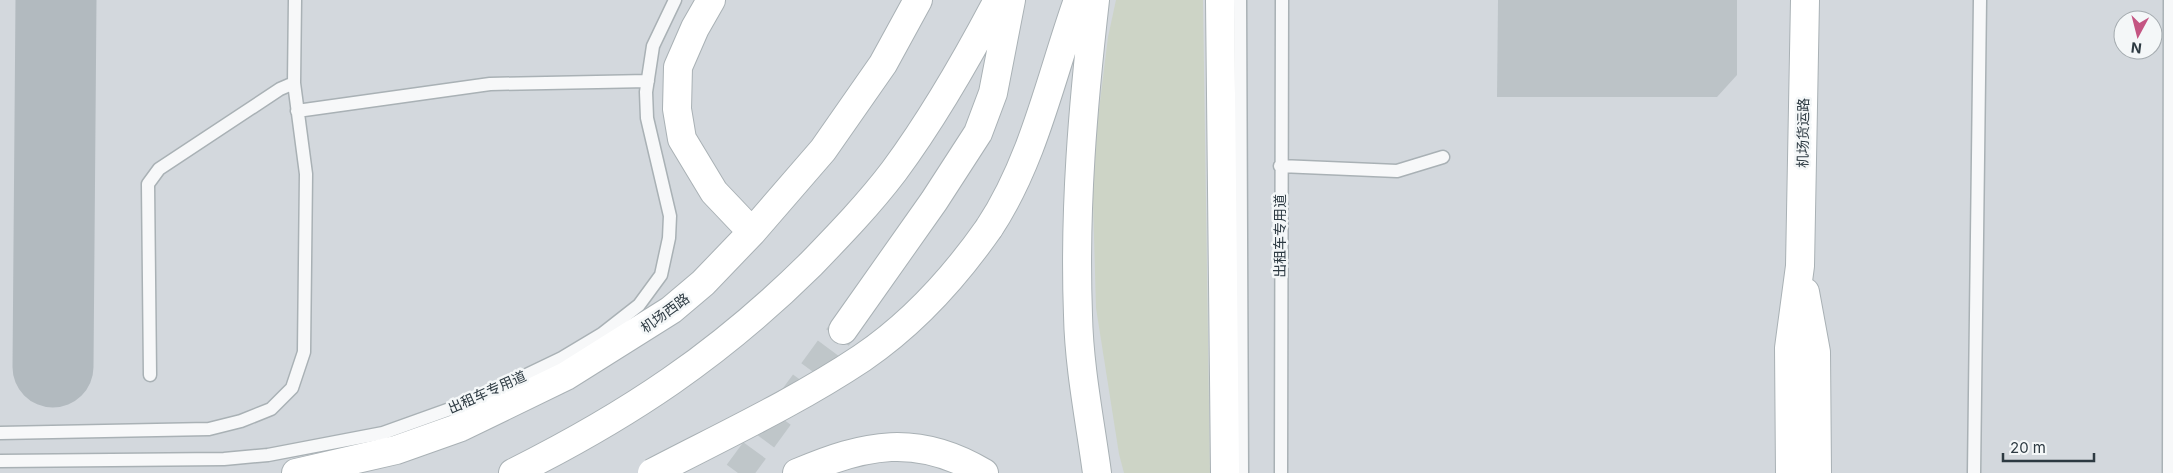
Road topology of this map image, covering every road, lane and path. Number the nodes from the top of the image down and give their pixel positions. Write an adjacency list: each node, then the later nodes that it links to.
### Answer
1 (295, 0): 16 (lane)
2 (675, 0): 15 (lane, 出租车专用道)
3 (711, 0): 20 (street)
4 (918, 0): 20 (street, 机场西路)
5 (998, 0): 27 (street)
6 (1011, 0): 22 (street)
7 (1078, 0): 28 (street, bridge)
8 (1096, 0): 31 (street)
9 (1220, 0): 32 (street)
10 (1240, 0): 33 (lane)
11 (1282, 0): 19 (lane, 出租车专用道)
12 (1805, 0): 21 (street, 机场货运路)
13 (1980, 0): 37 (lane)
14 (2170, 0): 38 (lane)
15 (648, 81): 17 (lane); 25 (lane, 出租车专用道)
16 (294, 83): 17 (lane); 23 (lane)
17 (297, 110): 24 (lane)
18 (1443, 157): 19 (lane)
19 (1280, 166): 34 (lane, 出租车专用道)
20 (752, 232): 26 (street, 机场西路)
21 (1800, 266): 35 (street, 机场货运路); 36 (street, 机场货运路)
22 (843, 330)
23 (150, 375)
24 (0, 433)
25 (0, 461)
26 (296, 473)
27 (513, 473)
28 (652, 473)
29 (797, 473): 30 (street)
30 (984, 473)
31 (1097, 473)
32 (1225, 473)
33 (1242, 473)
34 (1281, 473)
35 (1790, 473)
36 (1817, 473)
37 (1974, 473)
38 (2169, 473)

